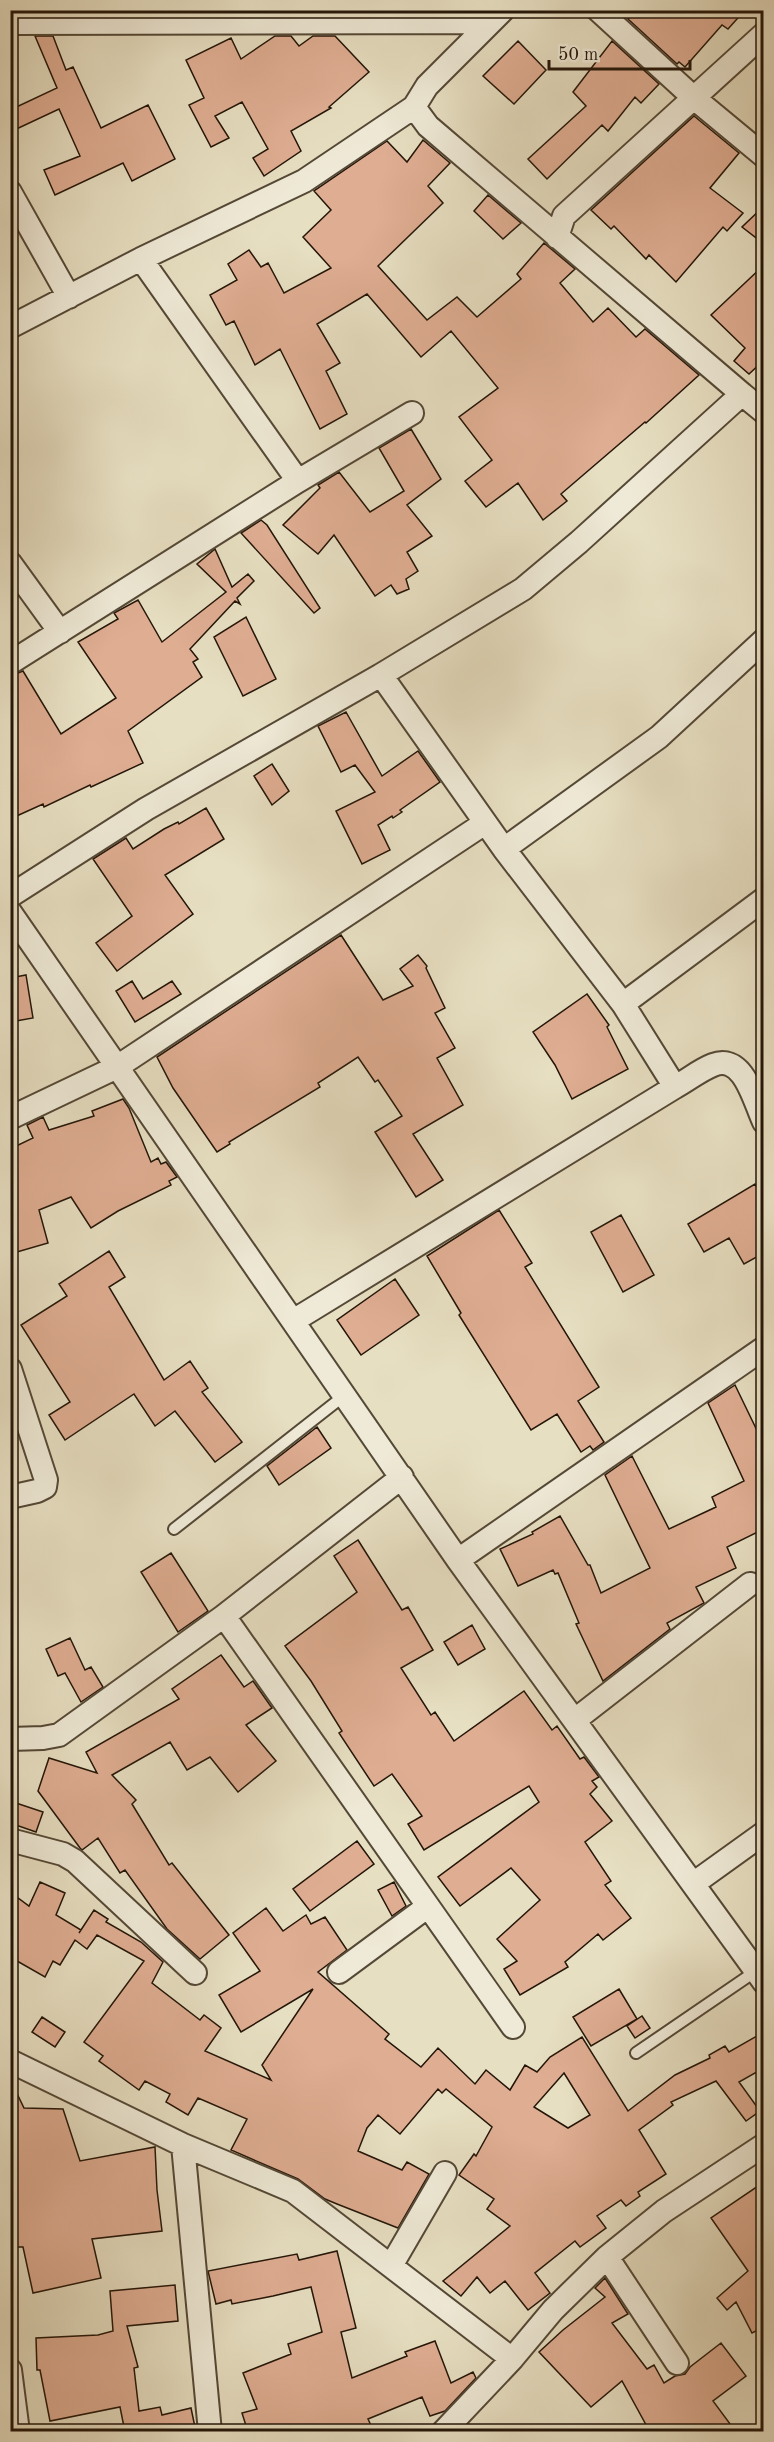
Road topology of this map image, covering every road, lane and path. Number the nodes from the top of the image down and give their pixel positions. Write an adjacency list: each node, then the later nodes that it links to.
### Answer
1 (597, 10): 7 (street)
2 (234, 16): 3 (street); 4 (street)
3 (496, 16): 8 (street)
4 (40, 17): 5 (street)
5 (10, 23)
6 (764, 34): 7 (street)
7 (694, 98): 9 (street); 11 (street)
8 (414, 107): 11 (street); 12 (street)
9 (764, 156)
10 (10, 192): 13 (street)
11 (557, 237): 15 (street)
12 (141, 259): 13 (street); 18 (street)
13 (69, 297): 14 (street)
14 (10, 327)
15 (742, 394): 16 (street); 23 (street)
16 (764, 412)
17 (412, 413): 18 (street)
18 (298, 481): 20 (street)
19 (10, 562): 20 (street)
20 (60, 632): 22 (street)
21 (764, 640): 25 (street)
22 (10, 663)
23 (381, 675): 24 (street); 27 (street)
24 (485, 823): 25 (street); 29 (street)
25 (504, 849): 28 (street)
26 (764, 899): 28 (street)
27 (11, 910): 29 (street)
28 (623, 1004): 30 (street)
29 (117, 1067): 31 (street); 33 (street)
30 (675, 1087): 32 (street); 33 (street)
31 (10, 1118)
32 (764, 1122)
33 (293, 1321): 36 (street)
34 (764, 1348): 40 (street)
35 (10, 1368): 38 (street)
36 (345, 1395): 37 (street); 39 (lane)
37 (402, 1477): 40 (street); 42 (street)
38 (10, 1497)
39 (174, 1529)
40 (458, 1560): 43 (street)
41 (750, 1584): 43 (street)
42 (224, 1616): 44 (street); 48 (street)
43 (574, 1720): 47 (street)
44 (10, 1739)
45 (764, 1833): 47 (street)
46 (10, 1840): 50 (street)
47 (693, 1884): 51 (street)
48 (427, 1907): 49 (street); 52 (street)
49 (339, 1972)
50 (195, 1974)
51 (760, 1977): 53 (lane)
52 (513, 2027)
53 (636, 2053)
54 (10, 2061): 55 (street)
55 (183, 2145): 59 (street); 64 (street)
56 (764, 2145): 58 (street)
57 (445, 2173): 59 (street)
58 (608, 2257): 60 (street); 61 (street)
59 (391, 2266): 60 (street)
60 (512, 2359): 65 (street)
61 (677, 2363)
62 (10, 2370): 63 (street)
63 (18, 2432)
64 (210, 2432)
65 (443, 2432)

